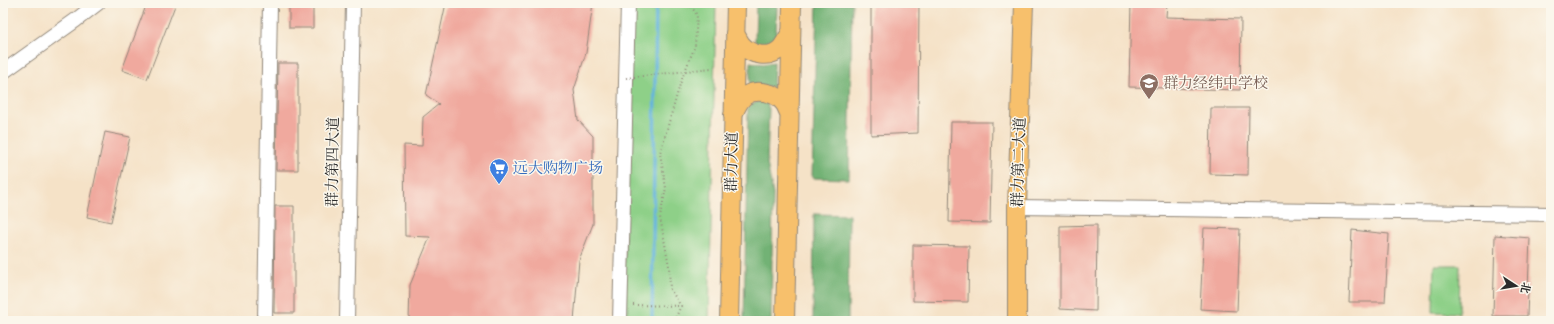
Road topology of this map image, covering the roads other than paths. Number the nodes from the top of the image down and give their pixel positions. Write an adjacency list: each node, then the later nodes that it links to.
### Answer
1 (98, 3): 11 (street)
2 (270, 3): 16 (street)
3 (353, 3): 17 (street, 群力第四大道)
4 (628, 3): 18 (street)
5 (736, 3): 10 (main road, 群力大道)
6 (792, 3): 9 (main road)
7 (1016, 3): 21 (main road, 群力第二大道)
8 (1024, 3): 14 (main road, 群力第二大道)
9 (791, 32): 10 (main road); 12 (main road)
10 (735, 33): 13 (main road, 群力大道)
11 (3, 72)
12 (789, 113): 13 (main road); 20 (main road)
13 (733, 115): 19 (main road, 群力大道)
14 (1018, 207): 15 (street); 22 (main road, 群力第二大道)
15 (1551, 214)
16 (265, 321)
17 (347, 321)
18 (620, 321)
19 (729, 321)
20 (785, 321)
21 (1010, 321)
22 (1017, 321)

